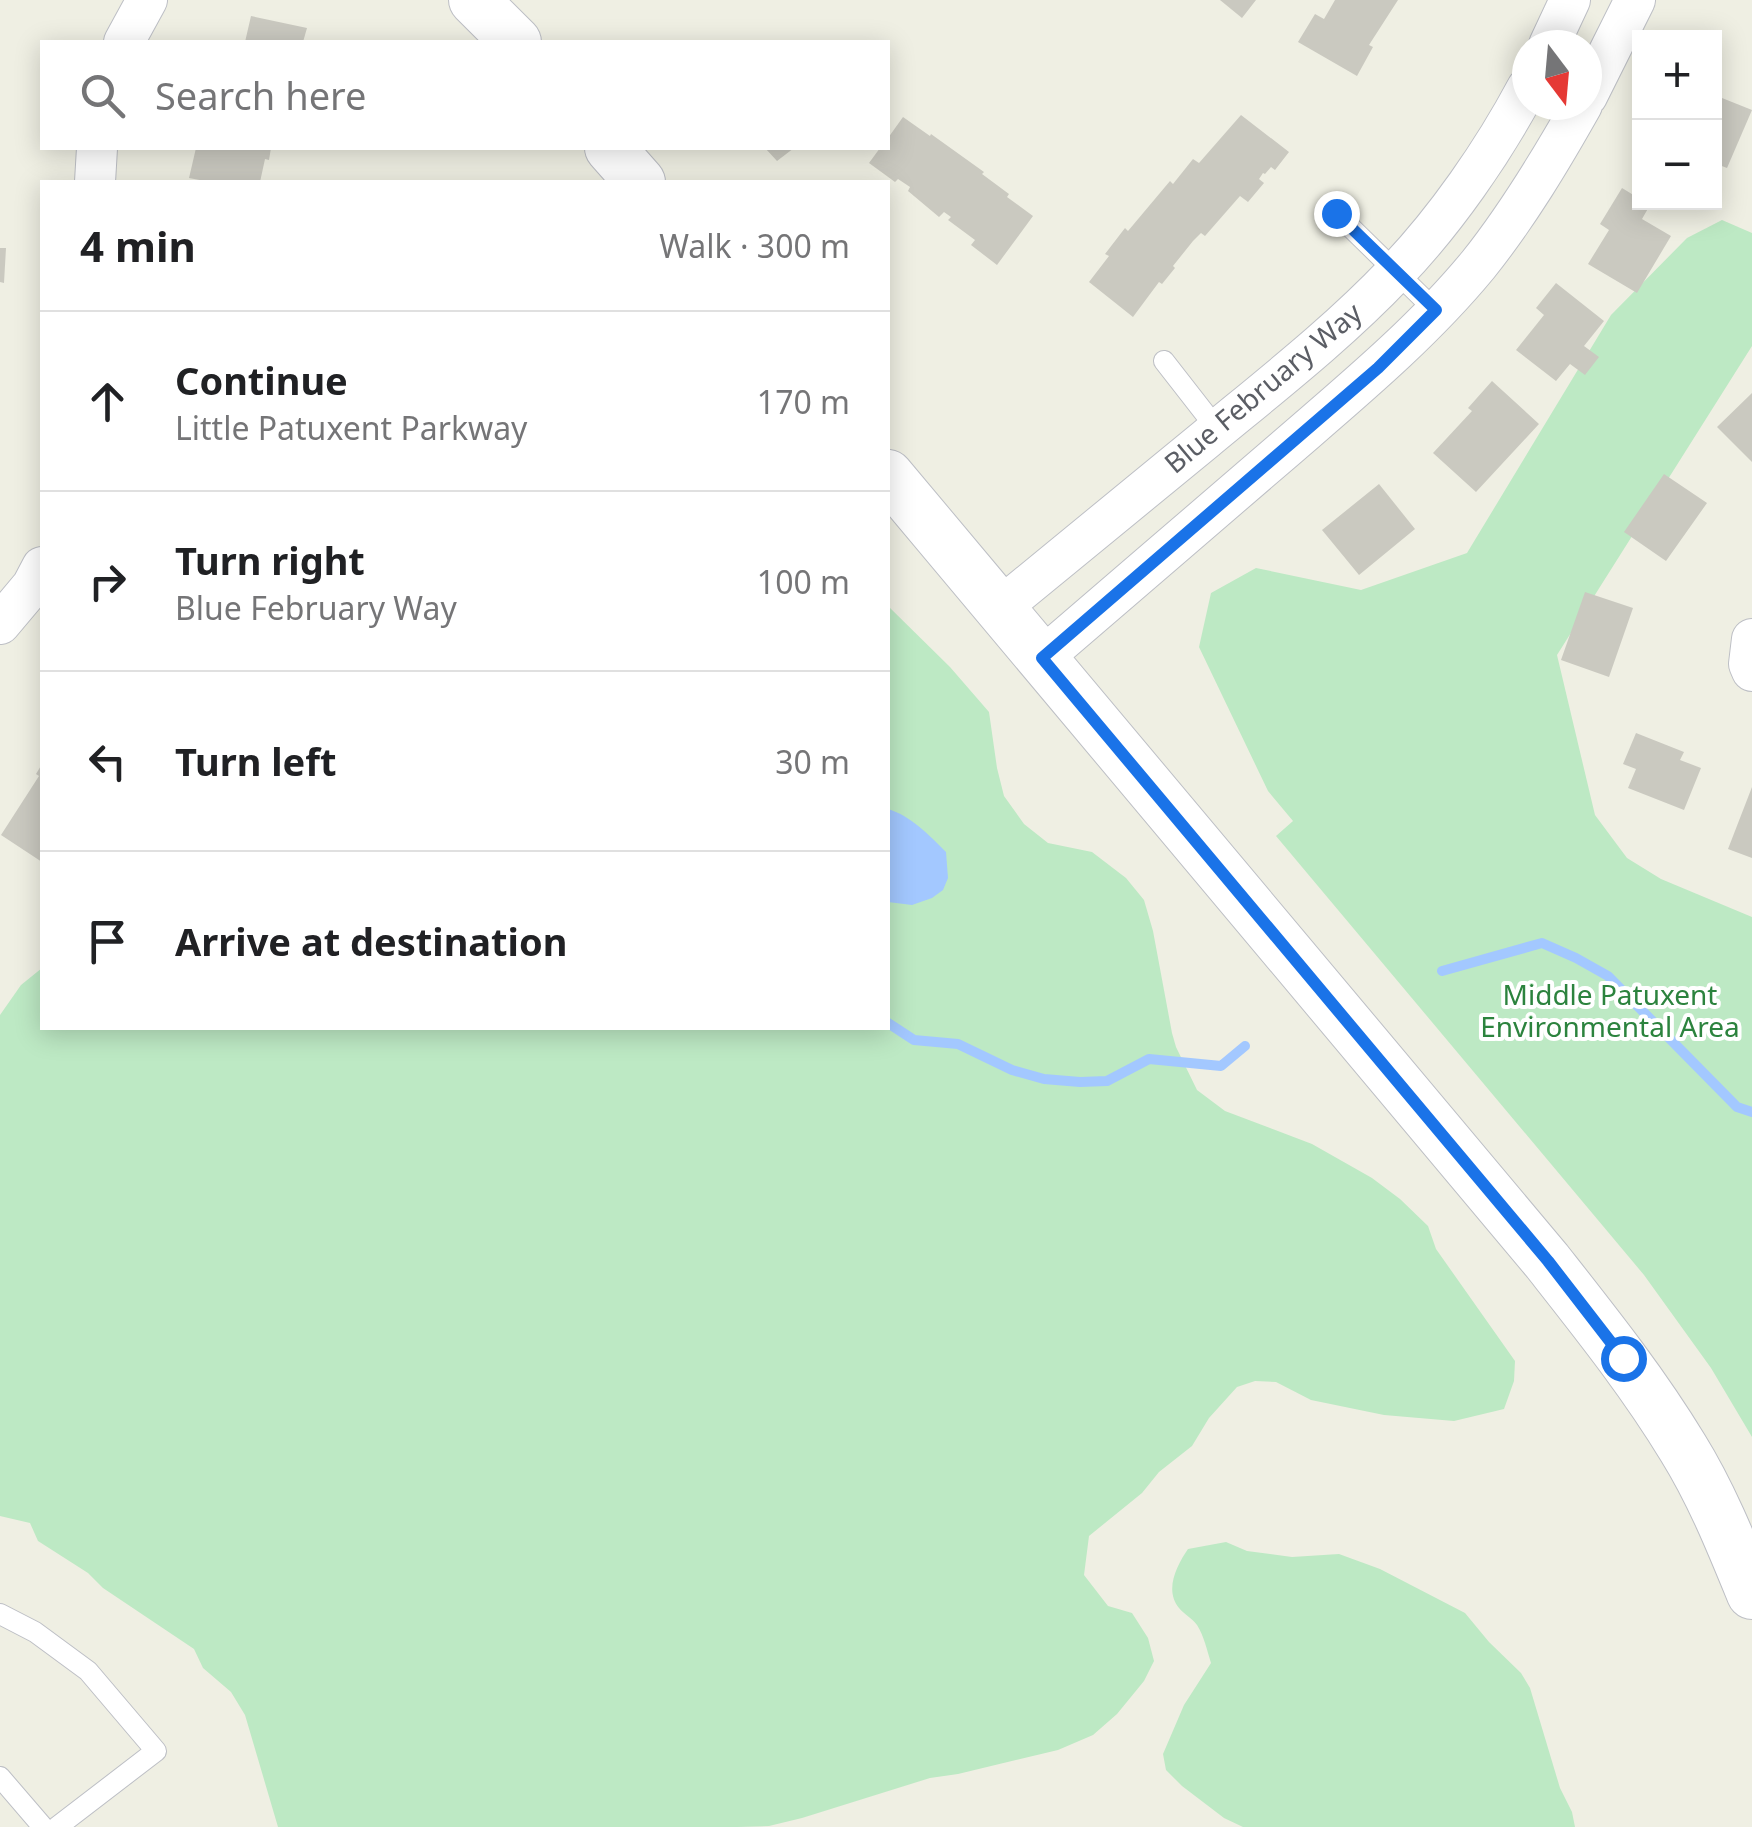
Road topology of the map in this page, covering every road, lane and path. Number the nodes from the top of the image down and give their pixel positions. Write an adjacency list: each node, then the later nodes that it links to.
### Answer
1 (147, 0): 6 (street)
2 (474, 0): 7 (street)
3 (1570, 0): 5 (street)
4 (1634, 0): 8 (street)
5 (1556, 30)
6 (125, 40)
7 (514, 40)
8 (1602, 65)
9 (1512, 116): 16 (street, Blue February Way)
10 (1574, 120): 17 (street, Blue February Way)
11 (96, 150): 13 (street)
12 (612, 150): 14 (street)
13 (95, 180)
14 (638, 180)
15 (1336, 213): 16 (lane)
16 (1396, 272): 17 (lane); 19 (street, Blue February Way)
17 (1436, 310): 25 (street, Blue February Way)
18 (1164, 361): 19 (lane)
19 (1217, 430): 22 (street, Blue February Way)
20 (890, 477): 22 (street)
21 (40, 571): 23 (street)
22 (1000, 608): 25 (street)
23 (0, 624)
24 (1752, 639): 26 (street)
25 (1042, 658): 27 (street)
26 (1752, 671)
27 (1752, 1594)
28 (0, 1614): 31 (lane)
29 (0, 1777): 30 (lane)
30 (43, 1827)
31 (58, 1827)

